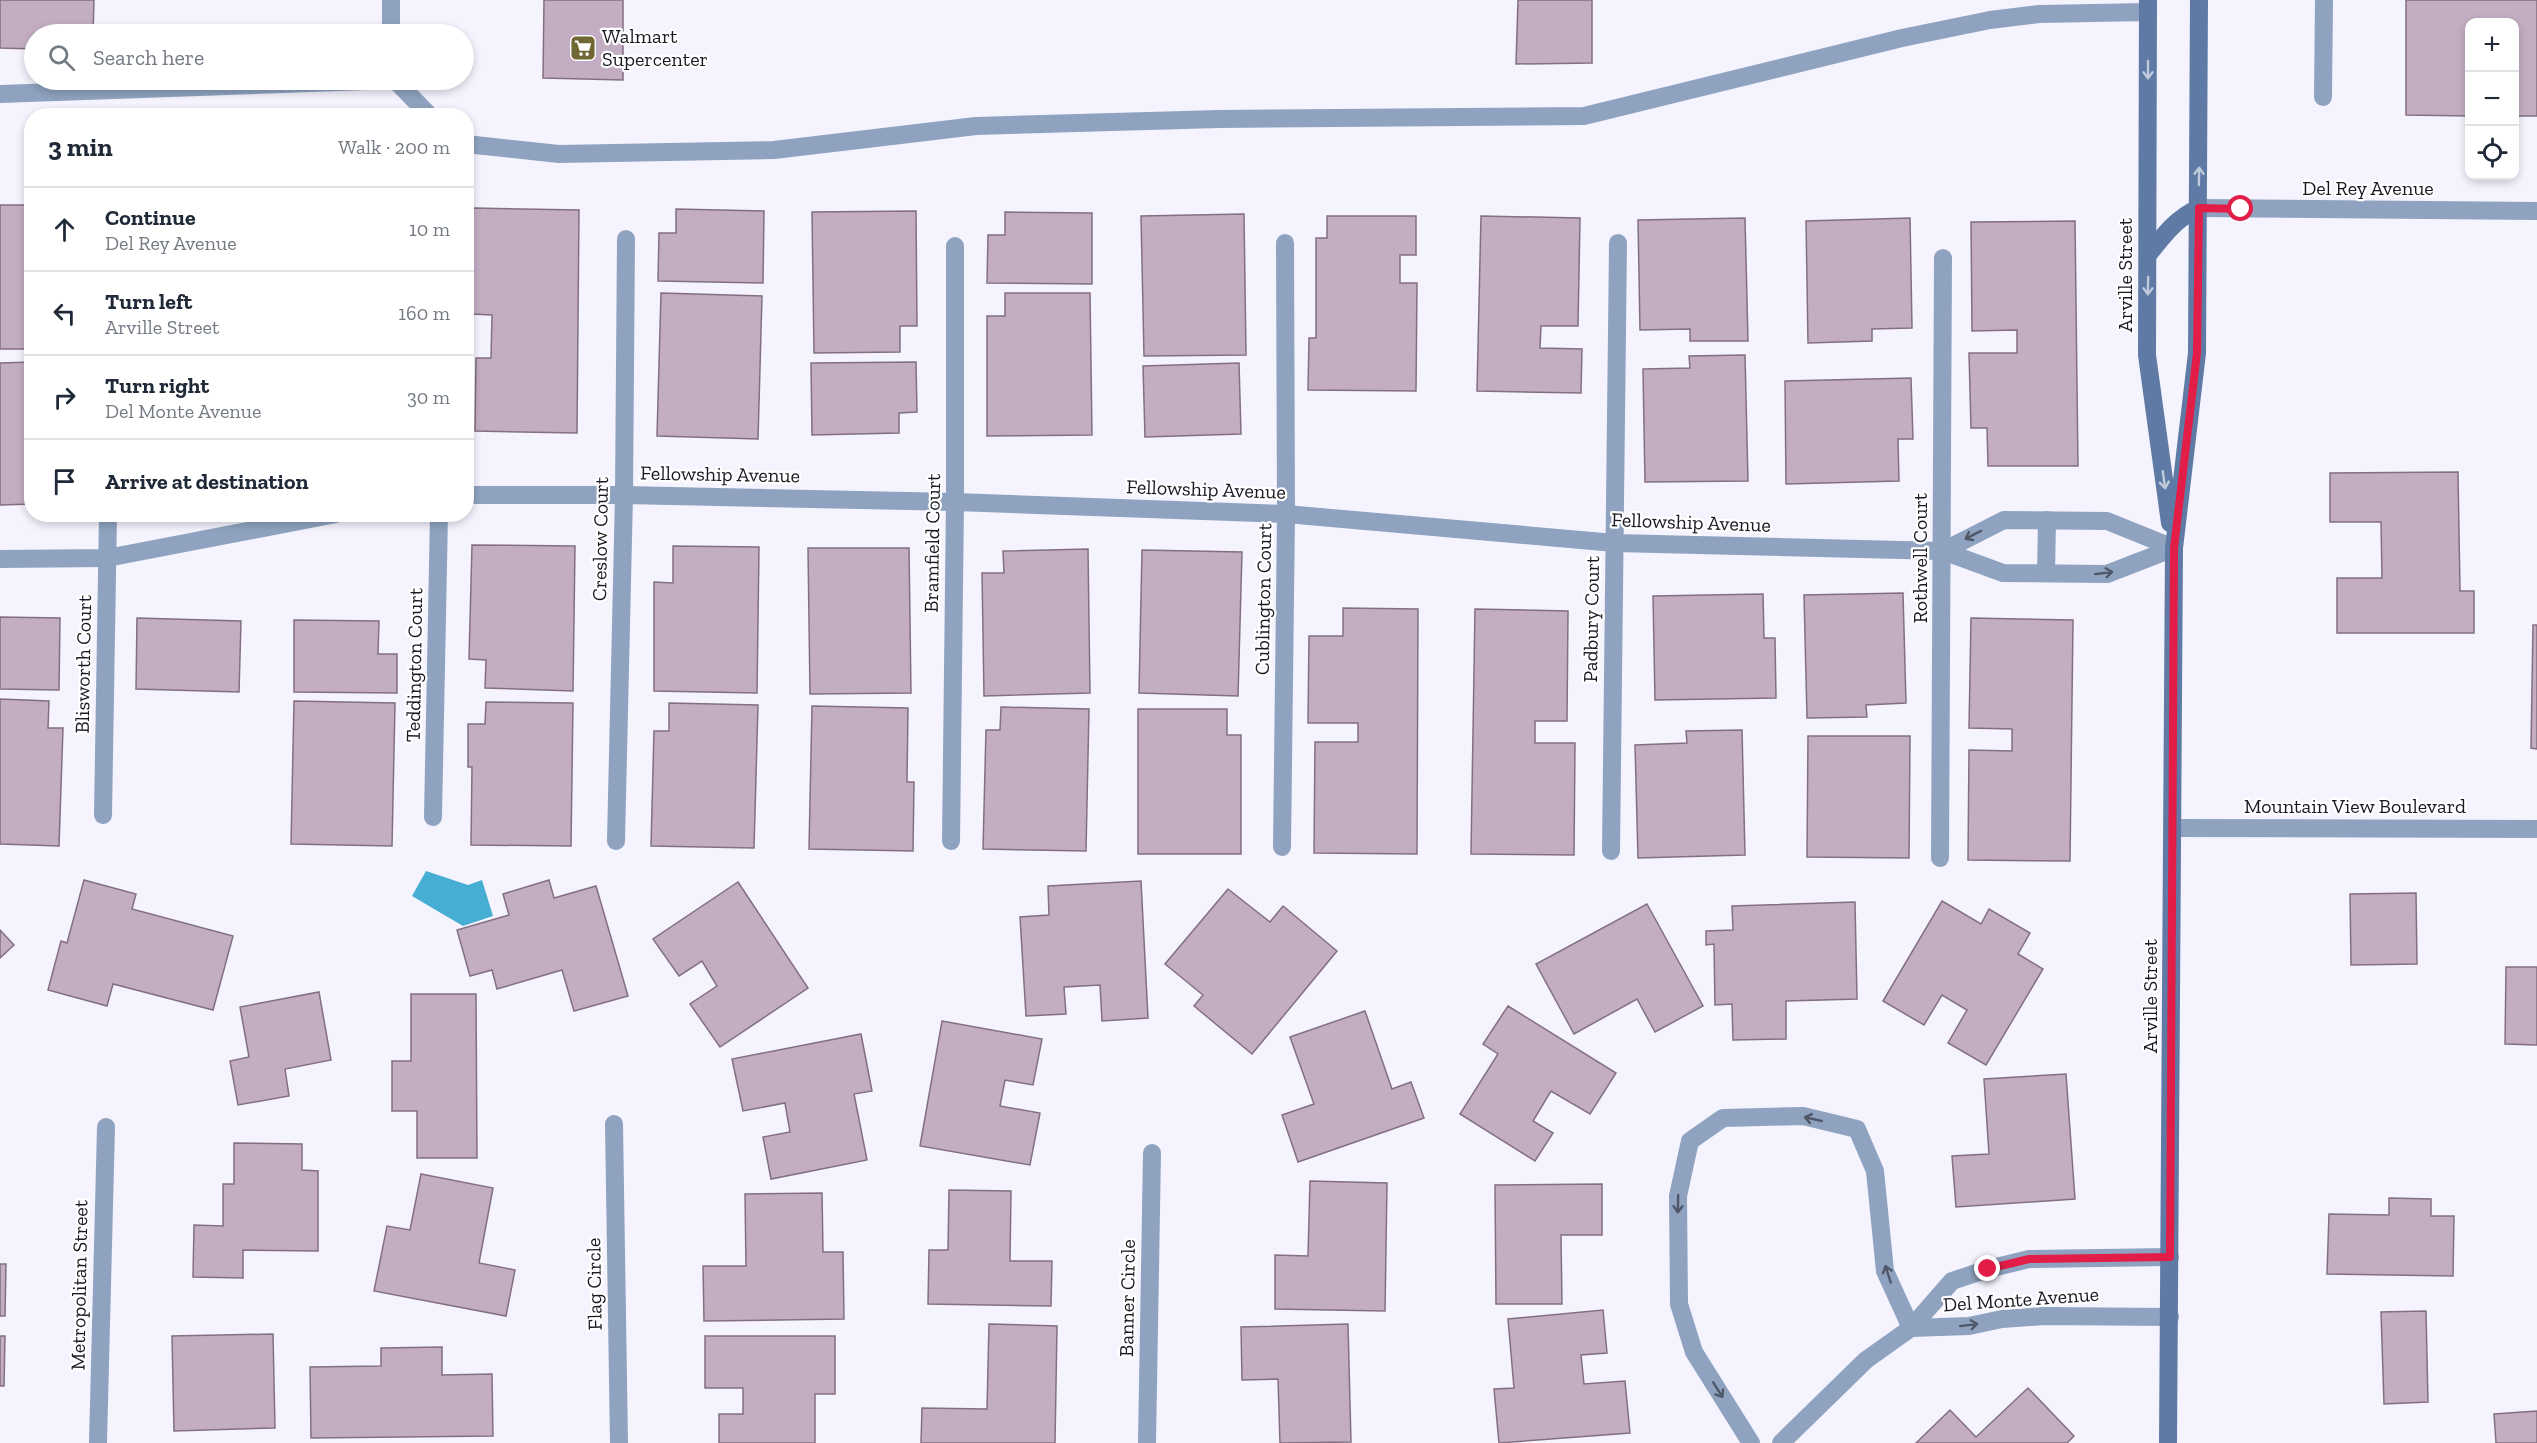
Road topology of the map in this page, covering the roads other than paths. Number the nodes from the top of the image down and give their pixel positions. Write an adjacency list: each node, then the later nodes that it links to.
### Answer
1 (391, 0): 6 (street)
2 (2164, 0): 5 (street)
3 (2199, 0): 13 (street, Arville Street, one-way to 3)
4 (2324, 0): 10 (street)
5 (2148, 6): 12 (street); 19 (street, Arville Street, one-way to 19)
6 (391, 24)
7 (113, 90): 9 (street)
8 (405, 90): 11 (street)
9 (0, 94)
10 (2323, 97)
11 (422, 108)
12 (474, 145)
13 (2199, 208): 14 (street, Del Rey Avenue); 19 (street); 30 (street, Arville Street)
14 (2537, 212)
15 (626, 239): 22 (street, Creslow Court)
16 (1285, 243): 24 (street, Cublington Court)
17 (1618, 243): 29 (street, Padbury Court)
18 (955, 246): 23 (street, Bramfield Court)
19 (2148, 255): 30 (street, Arville Street, one-way to 30)
20 (1943, 258): 31 (street, Rothwell Court)
21 (474, 495): 22 (street, Fellowship Avenue)
22 (624, 495): 23 (street, Fellowship Avenue); 39 (street, Creslow Court)
23 (956, 502): 24 (street, Fellowship Avenue); 40 (street, Bramfield Court)
24 (1286, 514): 29 (street, Fellowship Avenue); 41 (street, Cublington Court)
25 (2047, 520): 30 (street, Fellowship Avenue); 31 (street, Fellowship Avenue, one-way to 31); 34 (street)
26 (108, 522): 32 (street, Blisworth Court)
27 (294, 522): 32 (street)
28 (440, 522): 36 (street, Teddington Court)
29 (1615, 543): 31 (street, Fellowship Avenue); 42 (street, Padbury Court)
30 (2174, 548): 34 (street, Fellowship Avenue, one-way to 30); 37 (street, Arville Street)
31 (1943, 551): 34 (street, Fellowship Avenue); 43 (street, Rothwell Court)
32 (107, 558): 33 (street); 35 (street, Blisworth Court)
33 (0, 559)
34 (2046, 573)
35 (103, 815)
36 (434, 817)
37 (2173, 828): 38 (street, Mountain View Boulevard); 47 (street, Arville Street)
38 (2537, 829)
39 (616, 841)
40 (951, 841)
41 (1282, 847)
42 (1611, 851)
43 (1940, 858)
44 (614, 1124): 51 (street, Flag Circle)
45 (106, 1127): 50 (street, Metropolitan Street)
46 (1152, 1153): 52 (street, Banner Circle)
47 (2170, 1257): 48 (street, Arville Street); 49 (street, Del Monte Avenue)
48 (2170, 1317): 49 (street, Del Monte Avenue, one-way to 48); 55 (street, Arville Street)
49 (1911, 1328): 53 (street, one-way to 53); 54 (street, Del Monte Avenue)
50 (98, 1443)
51 (619, 1443)
52 (1147, 1443)
53 (1751, 1443)
54 (1781, 1443)
55 (2168, 1443)

